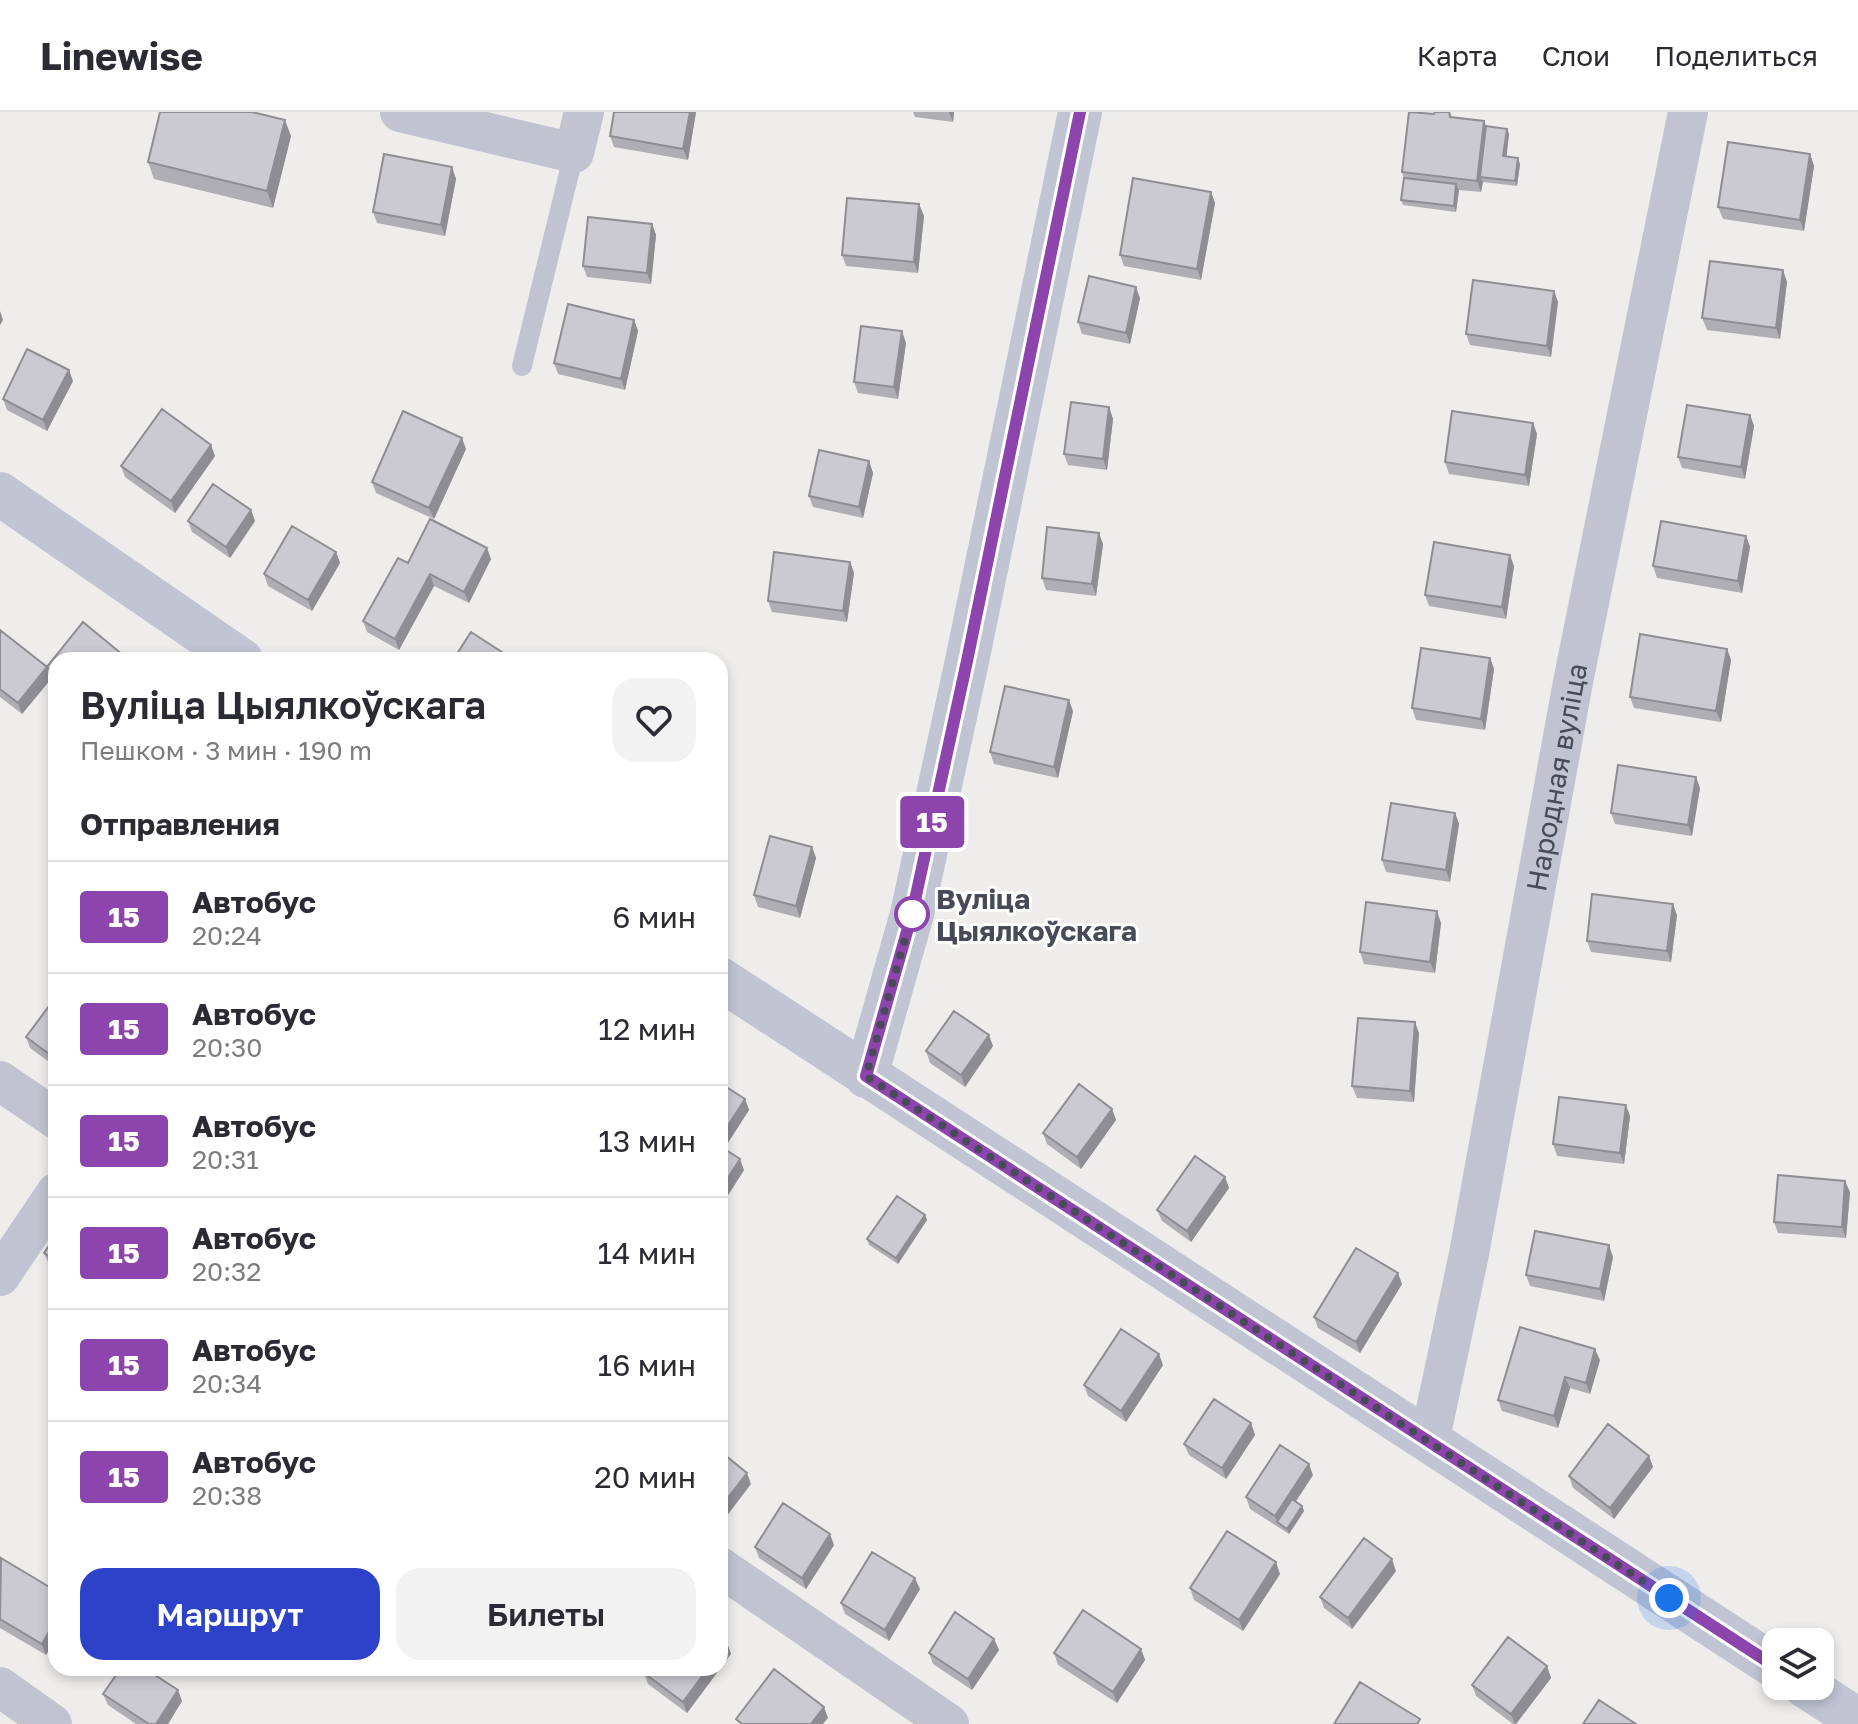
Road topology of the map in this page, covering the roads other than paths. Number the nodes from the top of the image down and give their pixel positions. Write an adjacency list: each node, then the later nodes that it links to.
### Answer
1 (400, 112): 5 (street)
2 (584, 112): 5 (street)
3 (1080, 112): 10 (street)
4 (1688, 112): 15 (street, Народная вуліца)
5 (574, 153): 6 (lane)
6 (522, 366)
7 (0, 494): 8 (street)
8 (229, 652)
9 (728, 984): 10 (street)
10 (866, 1076): 15 (street)
11 (0, 1081): 12 (street)
12 (48, 1114)
13 (48, 1205): 14 (street)
14 (0, 1276)
15 (1429, 1443): 17 (street)
16 (728, 1572): 22 (street)
17 (1762, 1658)
18 (0, 1687): 21 (street)
19 (1827, 1700): 20 (street)
20 (1858, 1720)
21 (52, 1724)
22 (949, 1724)

